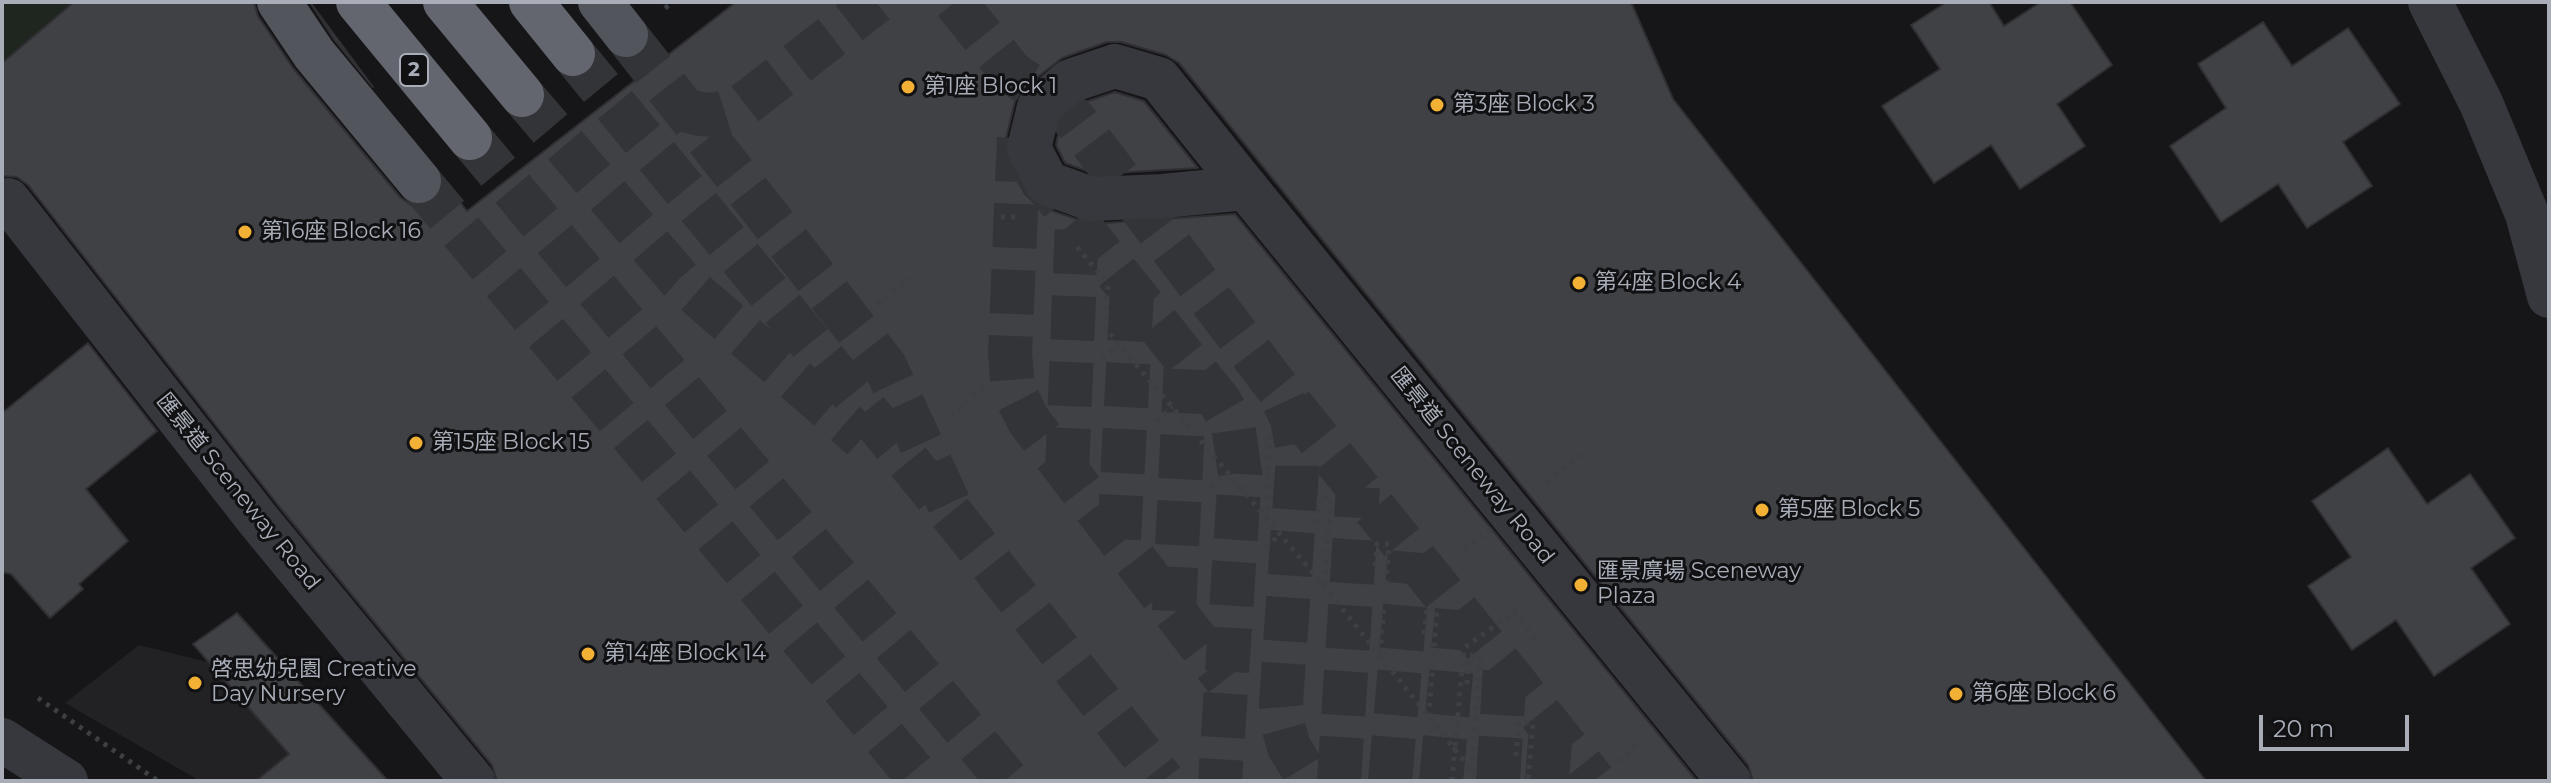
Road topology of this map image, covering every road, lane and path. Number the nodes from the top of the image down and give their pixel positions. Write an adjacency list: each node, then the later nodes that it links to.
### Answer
1 (279, 2): 9 (main road)
2 (358, 2): 8 (highway, 2)
3 (445, 2): 7 (highway)
4 (531, 2): 6 (highway)
5 (2430, 2): 16 (street)
6 (573, 54)
7 (522, 95)
8 (470, 138)
9 (419, 181)
10 (1246, 188): 10 (street, 匯景道 Sceneway Road, bridge); 57 (street, 匯景道 Sceneway Road)
11 (8, 200): 53 (street, 匯景道 Sceneway Road)
12 (1001, 217): 13 (path, bridge)
13 (1027, 218)
14 (1072, 241): 18 (path, bridge)
15 (911, 278): 17 (path)
16 (2549, 296)
17 (869, 310)
18 (1118, 345): 19 (path); 21 (path, bridge)
19 (1102, 359)
20 (984, 386): 22 (path)
21 (1173, 407): 23 (path); 26 (path, bridge)
22 (951, 416)
23 (1156, 421)
24 (1270, 434): 29 (path)
25 (1581, 455): 27 (path)
26 (1228, 473): 28 (path); 29 (path, bridge)
27 (1549, 480)
28 (1211, 487)
29 (1267, 519): 32 (path, bridge)
30 (1317, 523): 36 (path)
31 (1496, 524): 34 (path, bridge)
32 (1280, 534): 33 (path); 36 (path, bridge)
33 (1266, 548)
34 (1464, 550)
35 (1375, 566): 41 (path)
36 (1324, 586): 41 (path, bridge)
37 (1524, 605): 38 (path)
38 (1514, 612): 40 (path, bridge); 47 (path, bridge)
39 (1424, 634): 44 (path)
40 (1537, 641)
41 (1380, 655): 44 (path, bridge)
42 (1467, 684): 50 (path)
43 (38, 698): 52 (path)
44 (1429, 714): 47 (path, bridge)
45 (1629, 734): 49 (path)
46 (2, 740): 51 (street)
47 (1455, 747): 50 (path, bridge); 54 (path)
48 (1516, 756): 56 (path)
49 (1618, 761)
50 (1472, 772): 55 (path, bridge)
51 (66, 781)
52 (158, 781)
53 (473, 781)
54 (1452, 781)
55 (1480, 781)
56 (1528, 781)
57 (1729, 781)

